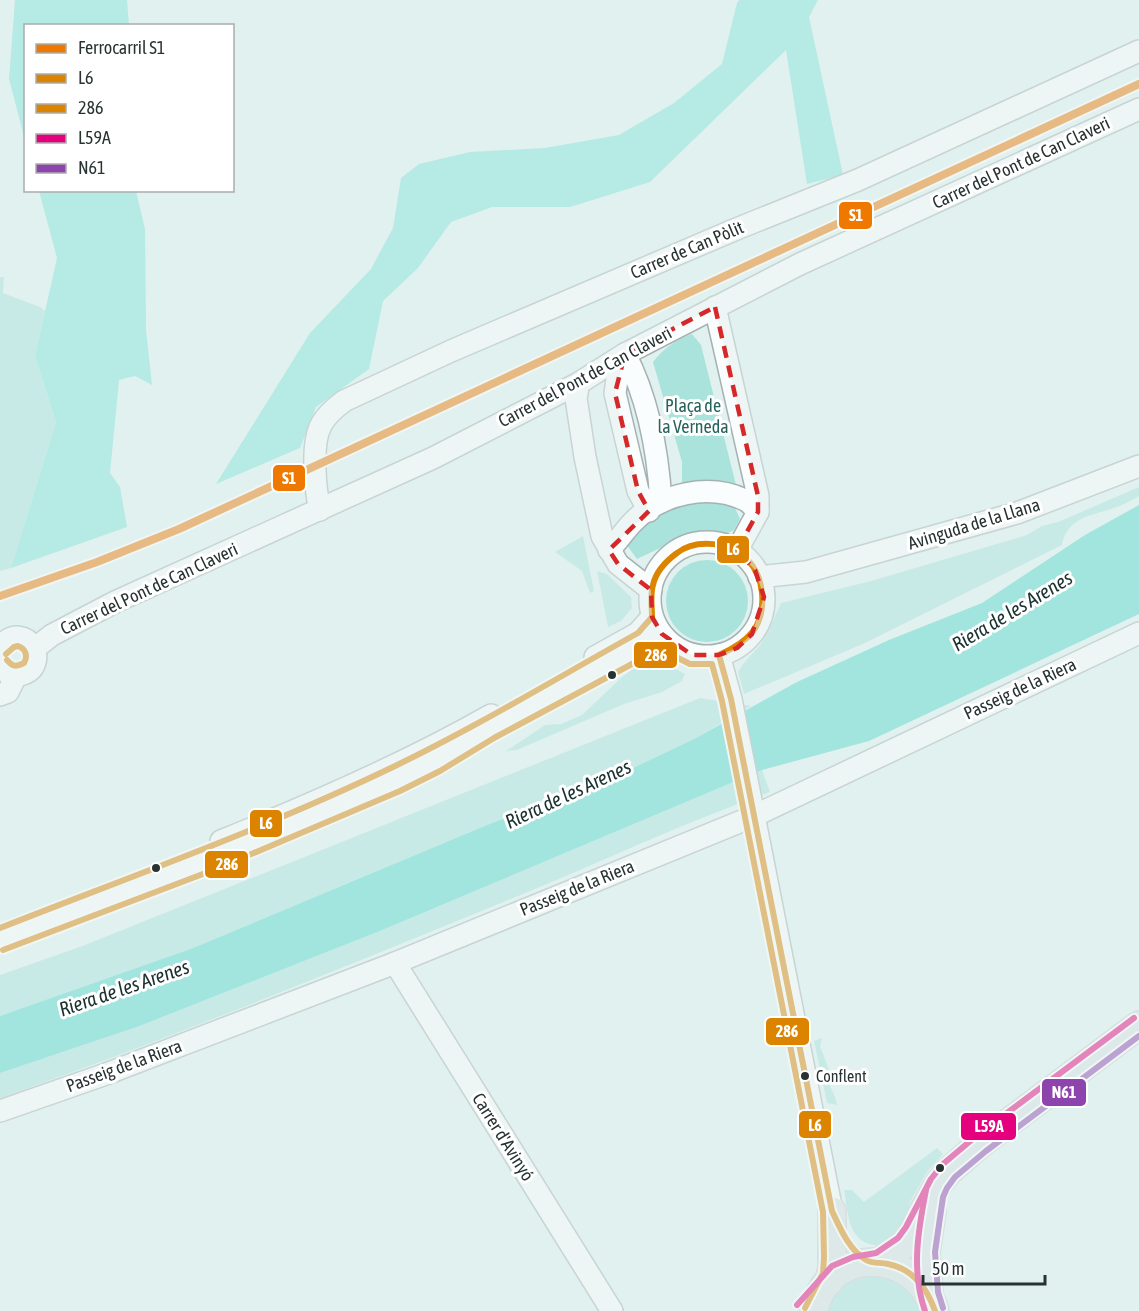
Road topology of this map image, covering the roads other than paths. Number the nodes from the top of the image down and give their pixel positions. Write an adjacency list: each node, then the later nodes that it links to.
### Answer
1 (1139, 51): 8 (street, Carrer de Can Pòlit)
2 (1139, 109): 3 (street, Carrer del Pont de Can Claveri)
3 (715, 308): 4 (street, Carrer del Pont de Can Claveri); 9 (street)
4 (625, 354): 5 (street, Carrer del Pont de Can Claveri); 7 (street)
5 (579, 383): 8 (street, Carrer del Pont de Can Claveri); 10 (street)
6 (1139, 466): 12 (street, Avinguda de la Llana)
7 (655, 507): 9 (street); 10 (street)
8 (320, 510): 18 (street, Carrer del Pont de Can Claveri)
9 (758, 512): 11 (street)
10 (609, 550): 13 (street)
11 (736, 552): 12 (street); 13 (street)
12 (761, 587): 19 (street)
13 (651, 590): 14 (street)
14 (652, 617): 17 (street); 23 (street)
15 (1139, 633): 22 (street, Passeig de la Riera)
16 (0, 646): 18 (street)
17 (674, 646): 19 (street); 24 (street)
18 (34, 649): 20 (street)
19 (719, 655): 22 (street)
20 (5, 672): 21 (street)
21 (0, 695)
22 (752, 807): 25 (street, Passeig de la Riera); 29 (street)
23 (0, 928)
24 (0, 942)
25 (395, 963): 27 (street, Passeig de la Riera); 33 (street, Carrer d'Avinyó)
26 (1139, 1025): 28 (main road)
27 (0, 1111)
28 (934, 1195): 30 (main road); 32 (main road)
29 (832, 1211): 30 (main road); 31 (main road)
30 (875, 1262): 31 (main road); 32 (main road)
31 (817, 1300)
32 (932, 1303)
33 (612, 1311)

